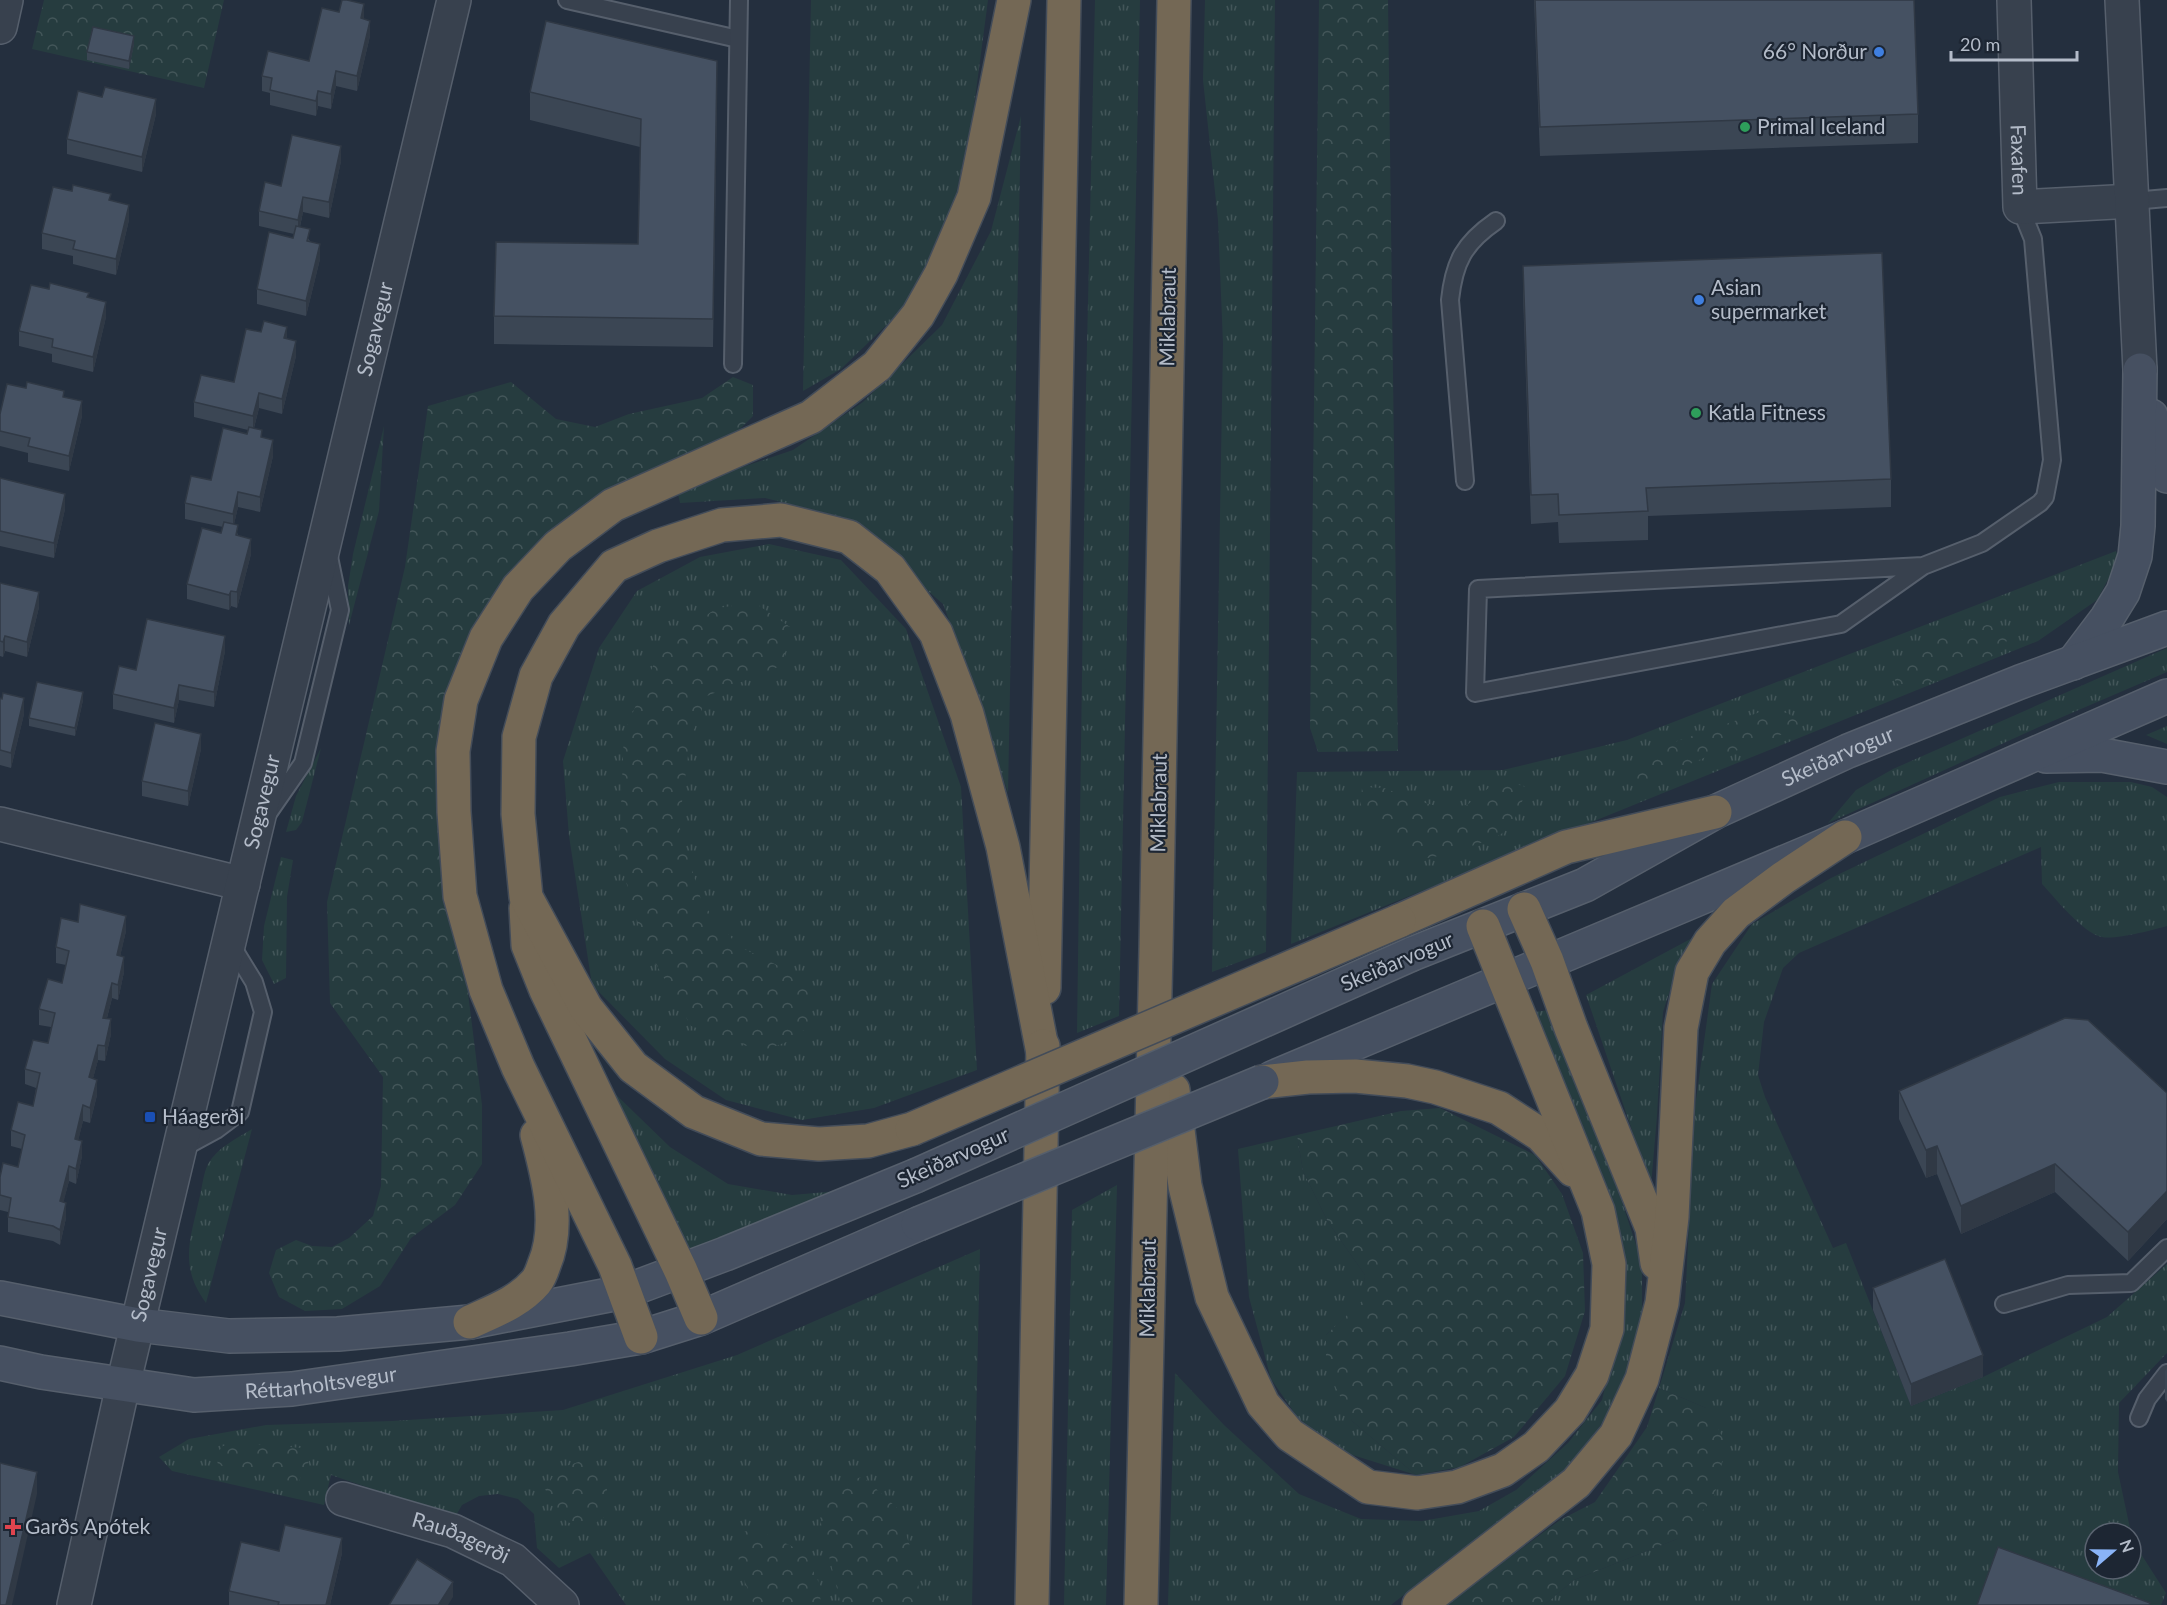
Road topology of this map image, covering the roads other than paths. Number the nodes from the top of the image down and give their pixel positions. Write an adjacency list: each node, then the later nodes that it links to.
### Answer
1 (6, 0): 10 (street)
2 (454, 0): 29 (street, Sogavegur)
3 (567, 0): 11 (lane)
4 (739, 0): 11 (lane)
5 (1014, 0): 38 (highway)
6 (1064, 0): 37 (highway)
7 (1174, 0): 34 (highway, Miklabraut)
8 (2014, 0): 14 (street, Faxafen)
9 (2122, 0): 13 (street)
10 (0, 27)
11 (738, 39): 16 (lane)
12 (2167, 198): 13 (lane)
13 (2133, 201): 14 (street, Faxafen); 17 (street)
14 (2020, 207): 20 (lane)
15 (1496, 221): 19 (lane)
16 (733, 364)
17 (2140, 370): 18 (main road); 22 (main road)
18 (2167, 476)
19 (1465, 481)
20 (1923, 566): 20 (lane)
21 (2167, 628): 22 (main road, Skeiðarvogur)
22 (2073, 663): 26 (main road, Skeiðarvogur)
23 (2167, 696): 24 (main road)
24 (2032, 756): 25 (main road); 28 (main road)
25 (2167, 766)
26 (1715, 812): 30 (highway, bridge); 31 (main road, Skeiðarvogur)
27 (0, 824): 29 (street)
28 (1845, 837): 35 (main road); 46 (highway)
29 (243, 885): 33 (street, Sogavegur)
30 (526, 897): 37 (highway); 43 (highway)
31 (1524, 909): 32 (main road, Skeiðarvogur); 35 (highway)
32 (1483, 926): 36 (highway); 43 (main road, Skeiðarvogur, bridge)
33 (230, 943): 40 (street, Sogavegur); 40 (lane)
34 (1156, 949): 41 (highway); 60 (highway, Miklabraut)
35 (1546, 961): 36 (main road); 46 (highway)
36 (1504, 980): 39 (main road); 41 (highway)
37 (1042, 1053): 59 (highway)
38 (518, 1067): 44 (highway); 49 (highway)
39 (1263, 1082): 41 (highway); 48 (main road, bridge)
40 (180, 1150): 50 (street, Sogavegur)
41 (1588, 1187)
42 (2167, 1248): 47 (lane)
43 (681, 1271): 44 (main road, Skeiðarvogur); 48 (highway)
44 (624, 1292): 49 (main road); 51 (highway)
45 (0, 1298): 50 (main road)
46 (1662, 1304): 61 (highway)
47 (2004, 1304)
48 (701, 1318): 51 (main road)
49 (470, 1322): 50 (main road)
50 (138, 1325): 54 (street, Sogavegur)
51 (640, 1337): 54 (main road, Réttarholtsvegur)
52 (0, 1363): 54 (main road, Réttarholtsvegur)
53 (2167, 1373): 55 (lane)
54 (123, 1385): 57 (street, Sogavegur)
55 (2139, 1418)
56 (343, 1499): 58 (street, Rauðagerði)
57 (74, 1605)
58 (562, 1605)
59 (1032, 1605)
60 (1141, 1605)
61 (1419, 1605)

